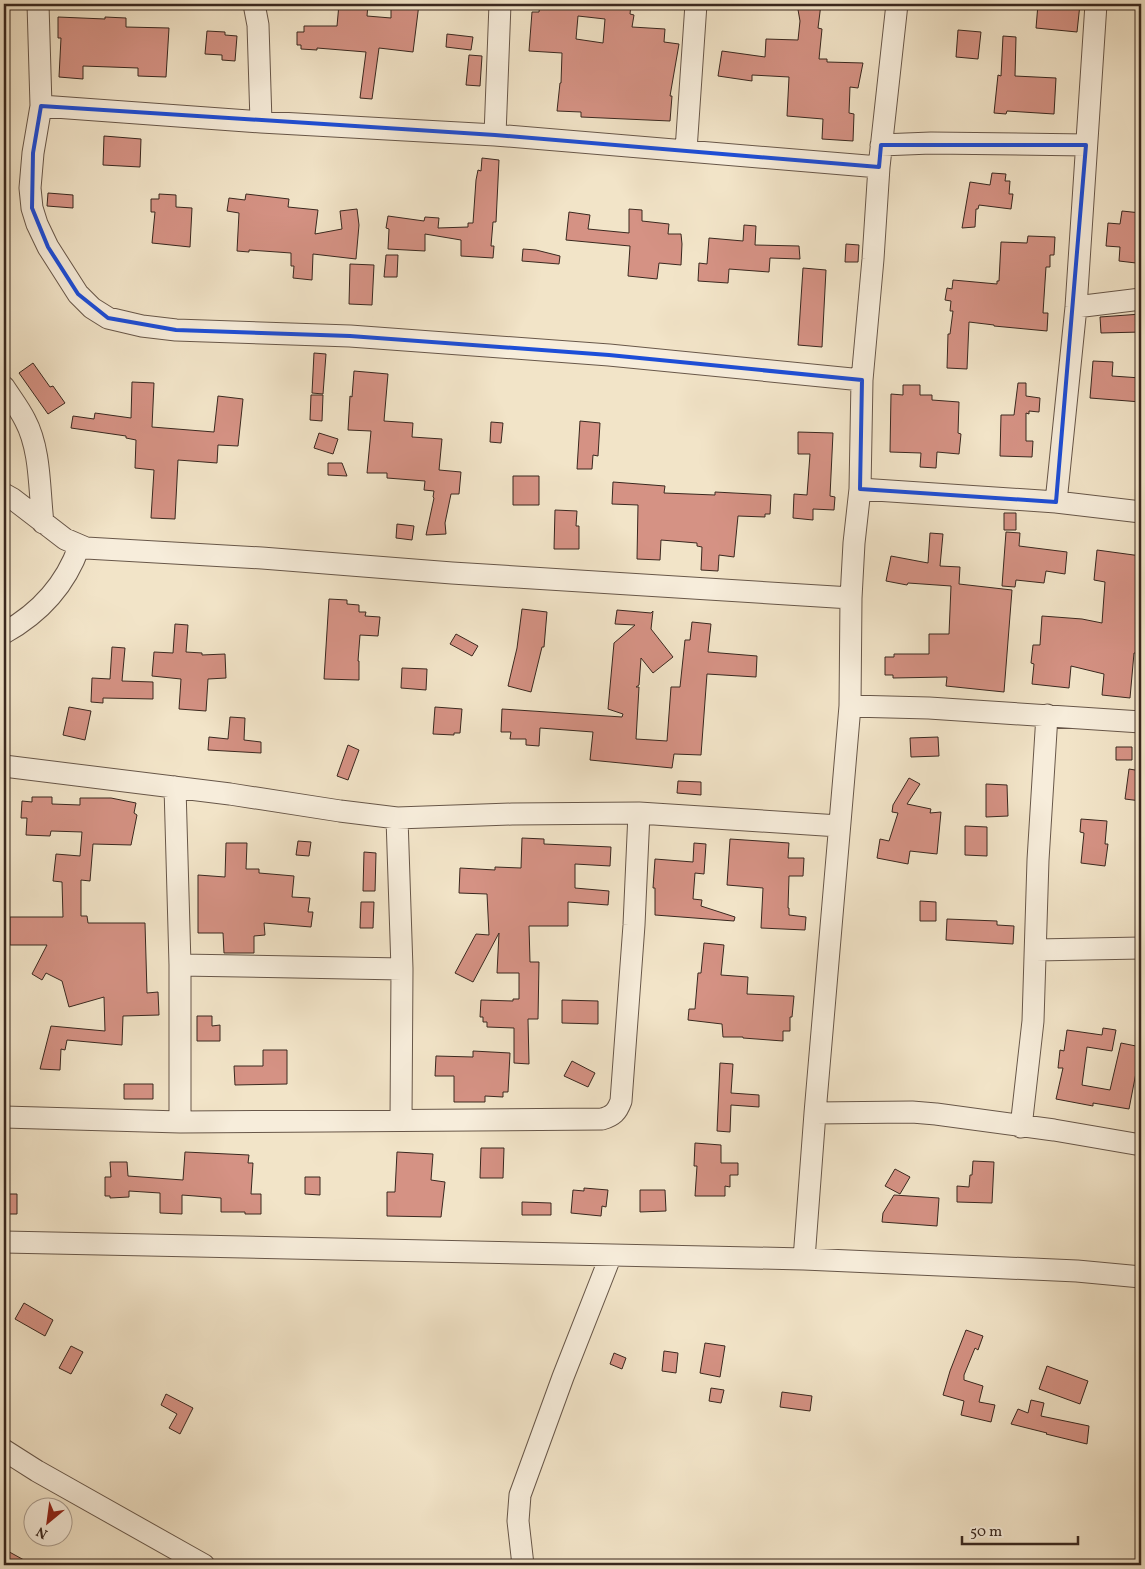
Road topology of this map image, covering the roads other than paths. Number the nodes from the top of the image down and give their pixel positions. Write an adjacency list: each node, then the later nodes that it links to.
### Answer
1 (38, 4): 7 (street)
2 (254, 4): 8 (street)
3 (500, 4): 9 (street)
4 (696, 4): 12 (street)
5 (897, 4): 10 (street)
6 (1096, 4): 11 (street)
7 (41, 106): 8 (street); 16 (street)
8 (261, 122): 9 (street)
9 (495, 135): 12 (street)
10 (881, 145): 11 (street); 13 (street)
11 (1086, 145): 15 (street)
12 (686, 150): 13 (street)
13 (879, 167): 16 (street)
14 (1141, 299): 15 (street)
15 (1076, 307): 20 (street)
16 (862, 380): 18 (street)
17 (4, 387): 22 (street)
18 (860, 489): 20 (street); 24 (street)
19 (4, 494): 22 (street)
20 (1056, 502): 21 (street)
21 (1141, 512)
22 (43, 522): 23 (street)
23 (79, 547): 24 (street); 25 (street)
24 (851, 598): 26 (street)
25 (4, 634)
26 (850, 706): 27 (street); 33 (street)
27 (1047, 716): 28 (street); 35 (street)
28 (1141, 722)
29 (4, 766): 30 (street)
30 (175, 786): 32 (street); 36 (street)
31 (638, 813): 32 (street); 33 (street); 40 (street)
32 (397, 818): 37 (street)
33 (839, 826): 38 (street)
34 (1141, 948): 35 (street)
35 (1036, 950): 42 (street)
36 (180, 965): 37 (street); 41 (street)
37 (402, 970): 40 (street)
38 (815, 1113): 42 (street); 46 (street)
39 (4, 1118): 41 (street)
40 (401, 1120): 41 (street)
41 (180, 1122)
42 (1022, 1127): 43 (street)
43 (1141, 1145)
44 (4, 1242): 45 (street)
45 (611, 1255): 46 (street); 50 (street)
46 (804, 1260): 47 (street)
47 (1141, 1278)
48 (4, 1450): 49 (street)
49 (204, 1565)
50 (523, 1565)

